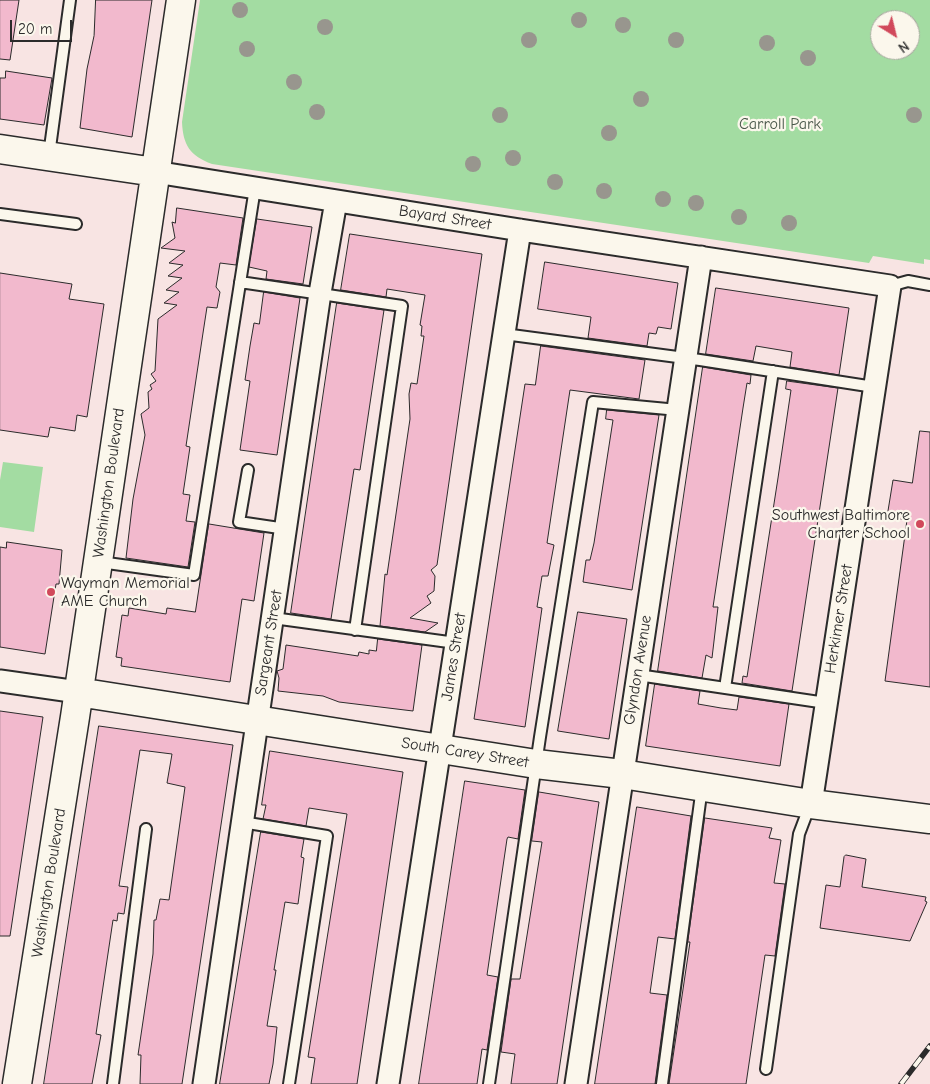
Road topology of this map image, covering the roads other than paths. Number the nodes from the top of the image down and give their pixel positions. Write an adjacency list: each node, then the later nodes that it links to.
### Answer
1 (70, 0): 4 (lane)
2 (182, 0): 5 (main road, Washington Boulevard)
3 (0, 149): 4 (main road, Bayard Street)
4 (49, 156): 5 (main road, Bayard Street)
5 (155, 172): 6 (street, Bayard Street); 23 (main road, Washington Boulevard)
6 (255, 188): 7 (street, Bayard Street); 12 (lane)
7 (336, 201): 10 (street, Bayard Street); 15 (street, Sargeant Street)
8 (0, 214): 9 (lane)
9 (76, 224)
10 (520, 230): 11 (street, Bayard Street); 16 (street, James Street)
11 (700, 257): 14 (street, Bayard Street); 17 (street, Glyndon Avenue)
12 (240, 282): 15 (lane); 23 (lane)
13 (930, 285): 14 (lane)
14 (890, 286): 19 (street, Herkimer Street)
15 (320, 293): 22 (street, Sargeant Street); 25 (lane)
16 (504, 334): 17 (lane); 26 (street, James Street)
17 (686, 358): 18 (lane); 20 (street, Glyndon Avenue)
18 (773, 371): 19 (lane); 29 (lane)
19 (874, 387): 31 (street, Herkimer Street)
20 (678, 410): 27 (street, Glyndon Avenue); 34 (lane)
21 (248, 470): 22 (lane)
22 (286, 529): 24 (street, Sargeant Street)
23 (98, 562): 30 (main road, Washington Boulevard)
24 (273, 618): 25 (lane); 32 (street, Sargeant Street)
25 (355, 630): 26 (lane)
26 (456, 643): 33 (street, James Street)
27 (638, 675): 29 (lane); 35 (street, Glyndon Avenue)
28 (0, 681): 30 (street, South Carey Street)
29 (726, 688): 31 (lane)
30 (78, 692): 32 (main road, South Carey Street); 42 (main road, Washington Boulevard)
31 (826, 703): 37 (street, Herkimer Street)
32 (258, 719): 33 (main road, South Carey Street); 39 (street, Sargeant Street)
33 (439, 749): 34 (main road, South Carey Street); 46 (street, James Street)
34 (536, 764): 35 (main road, South Carey Street); 47 (lane)
35 (622, 774): 36 (main road, South Carey Street); 48 (street, Glyndon Avenue)
36 (702, 786): 37 (main road, South Carey Street); 49 (lane)
37 (811, 804): 38 (main road, South Carey Street); 41 (lane)
38 (930, 819)
39 (242, 822): 44 (street, Sargeant Street); 45 (lane)
40 (146, 829): 43 (lane)
41 (766, 1069)
42 (17, 1084)
43 (113, 1084)
44 (204, 1084)
45 (289, 1084)
46 (388, 1084)
47 (490, 1084)
48 (576, 1084)
49 (662, 1084)

